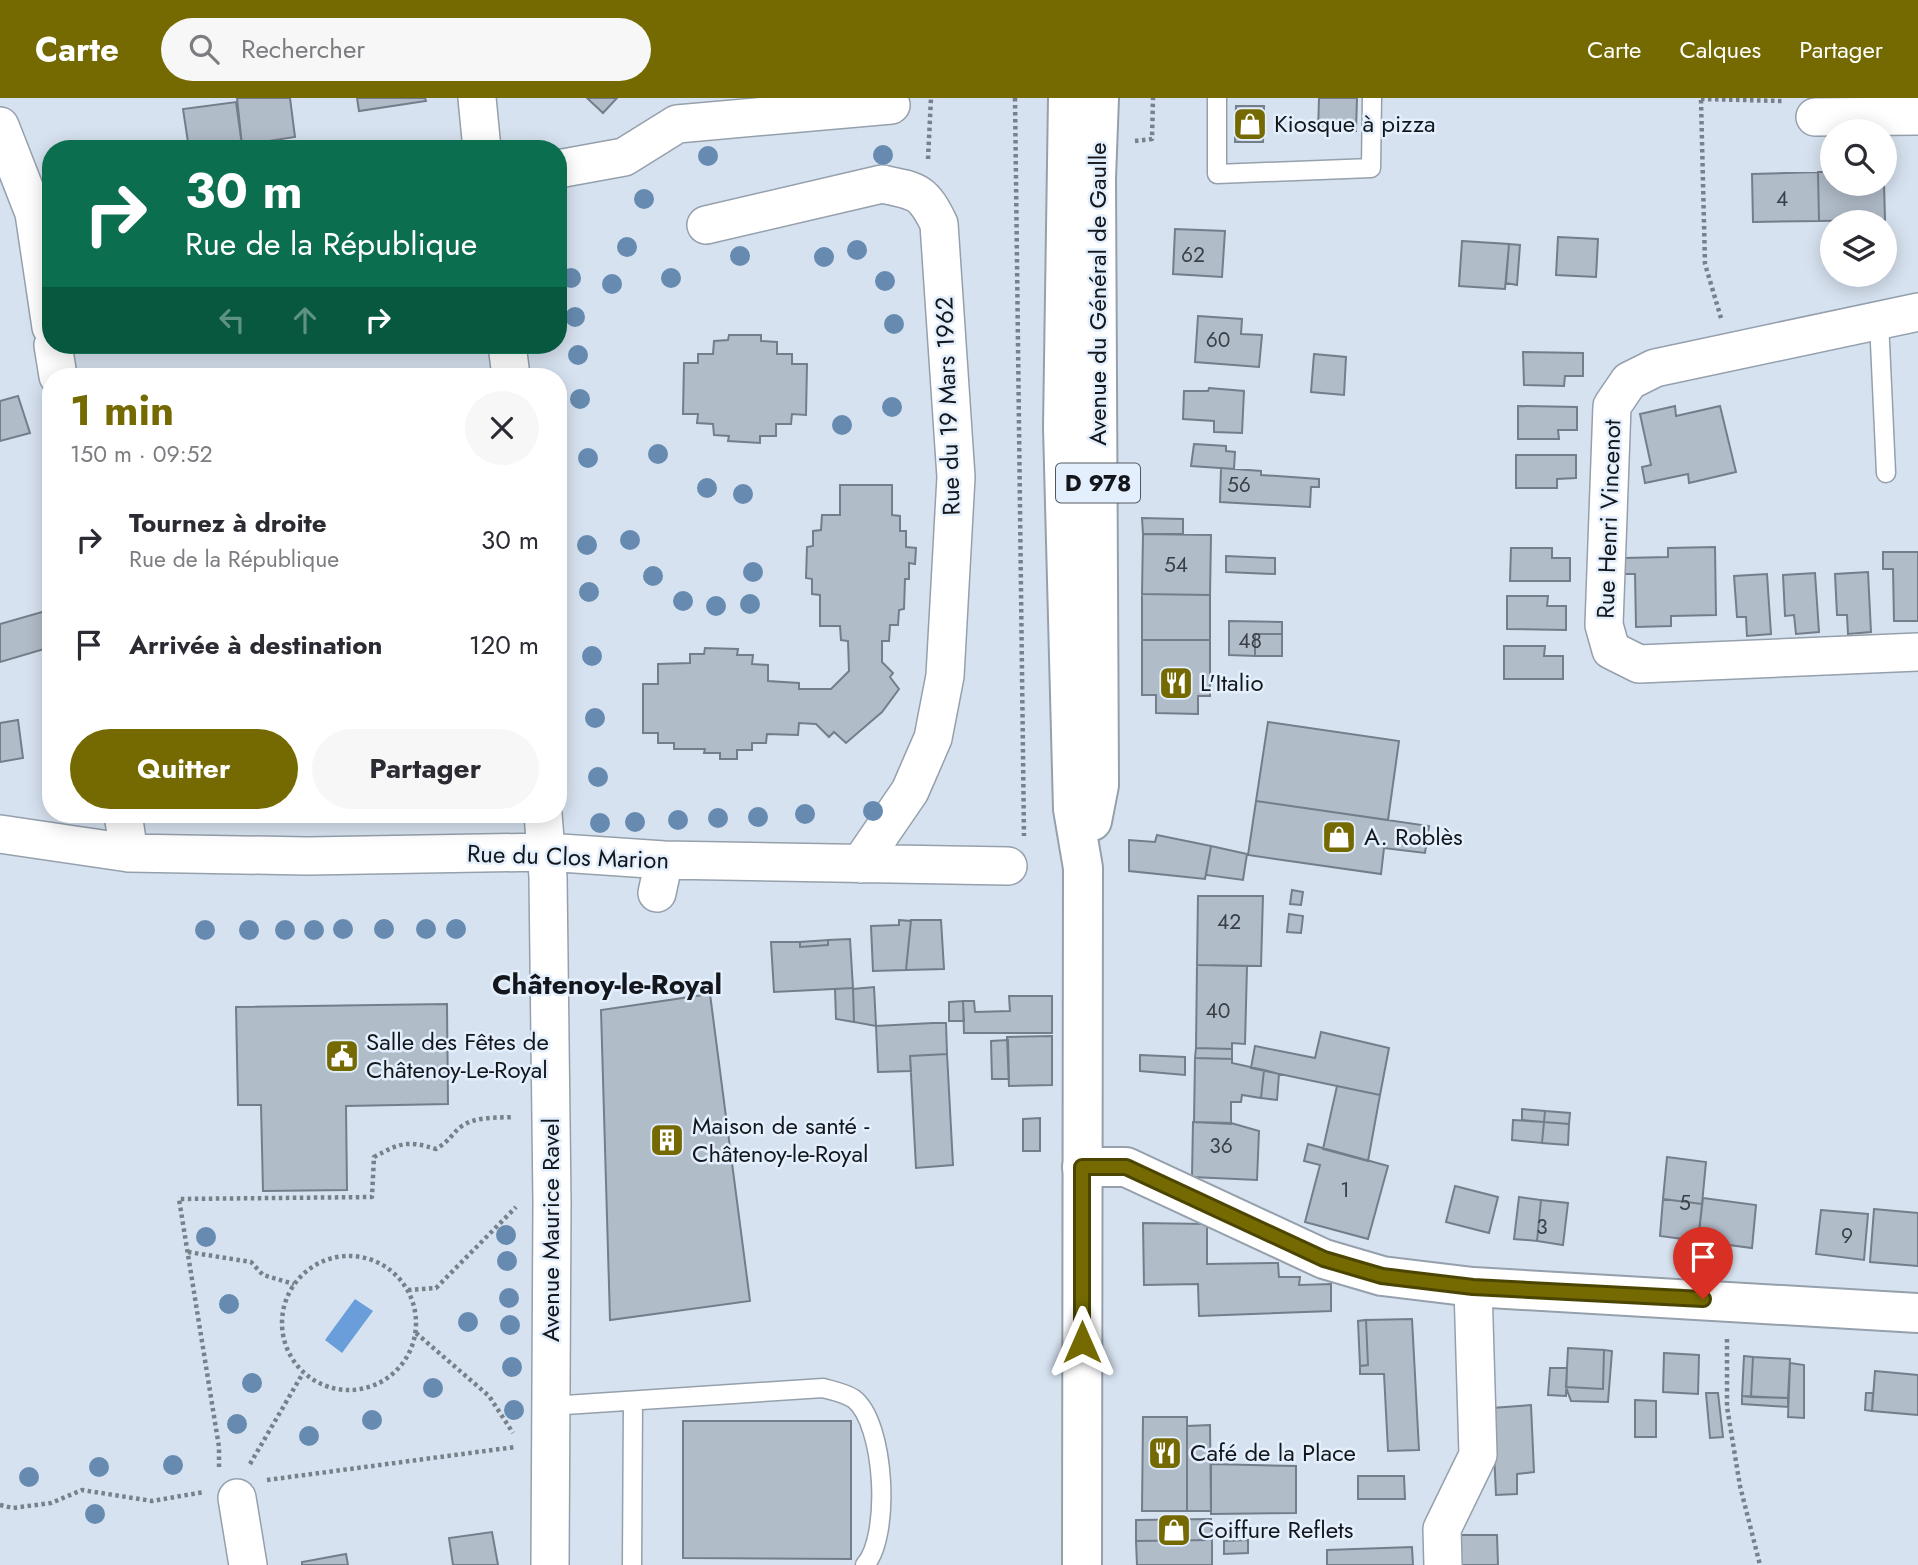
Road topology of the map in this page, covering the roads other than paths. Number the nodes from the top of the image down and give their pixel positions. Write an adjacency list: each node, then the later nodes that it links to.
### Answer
1 (477, 98): 10 (street)
2 (1068, 98): 25 (main road, Avenue du Général de Gaulle / D 978)
3 (1100, 98): 25 (main road, Avenue du Général de Gaulle / D 978)
4 (1217, 98): 5 (lane)
5 (1372, 98)
6 (891, 105): 11 (street)
7 (1918, 116): 8 (street)
8 (1815, 117)
9 (0, 126): 12 (street)
10 (481, 140)
11 (567, 167)
12 (42, 224)
13 (706, 225): 23 (street, Rue du 19 Mars 1962)
14 (1918, 312): 15 (street, Rue Henri Vincenot)
15 (1879, 321): 16 (lane); 17 (street, Rue Henri Vincenot)
16 (1886, 474)
17 (1918, 652)
18 (124, 823): 22 (street)
19 (544, 823): 21 (street, Avenue Maurice Ravel)
20 (0, 834): 22 (street, Rue du Clos Marion)
21 (546, 852): 22 (street, Rue du Clos Marion); 23 (street, Rue du Clos Marion); 30 (street, Avenue Maurice Ravel)
22 (129, 853)
23 (860, 864): 24 (street, Rue du Clos Marion)
24 (1008, 866)
25 (1083, 867): 26 (main road, Avenue du Général de Gaulle / D 978)
26 (1082, 1167): 27 (main road); 36 (main road, Avenue du Général de Gaulle / D 978)
27 (1473, 1287): 28 (main road); 37 (street)
28 (1918, 1313)
29 (633, 1401): 30 (lane); 34 (lane); 35 (lane)
30 (550, 1406): 33 (street, Avenue Maurice Ravel)
31 (233, 1483): 32 (street)
32 (248, 1565)
33 (550, 1565)
34 (632, 1565)
35 (865, 1565)
36 (1082, 1565)
37 (1443, 1565)

